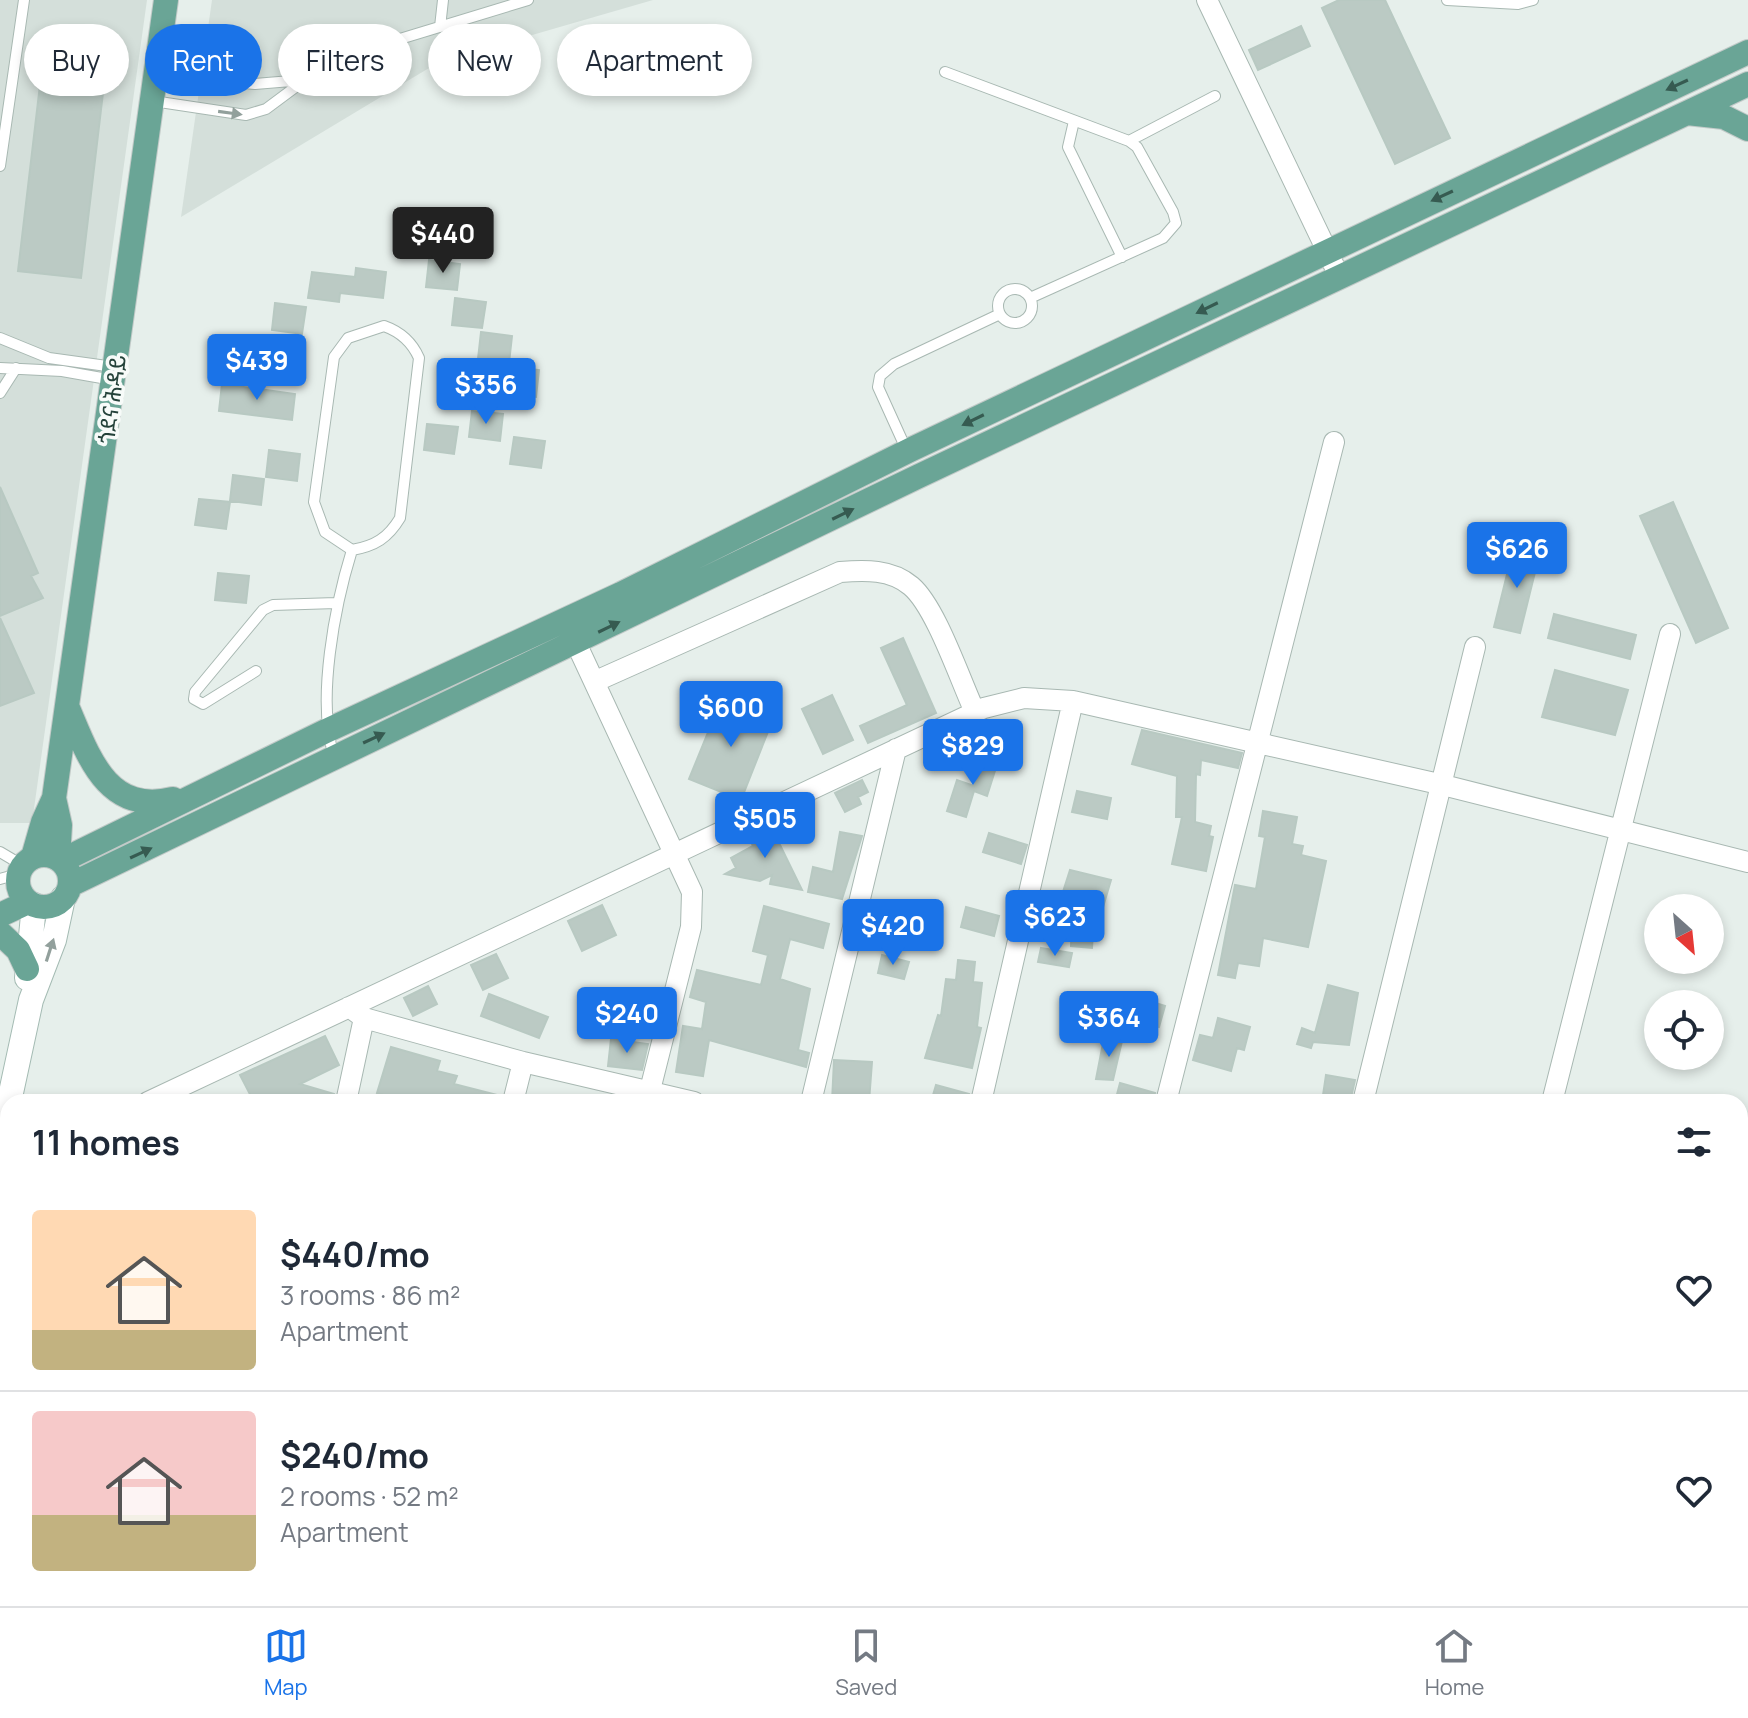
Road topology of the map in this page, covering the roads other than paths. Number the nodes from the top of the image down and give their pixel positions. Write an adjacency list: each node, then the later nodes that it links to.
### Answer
1 (24, 0): 22 (lane)
2 (166, 0): 8 (main road, ጎደና ሕዳይ)
3 (443, 0): 9 (lane)
4 (528, 0): 10 (lane)
5 (1447, 0): 6 (lane)
6 (1533, 0)
7 (1205, 1): 23 (street)
8 (163, 24)
9 (440, 24)
10 (450, 24)
11 (1748, 52): 23 (main road, one-way to 23)
12 (945, 72): 19 (lane)
13 (1748, 84): 18 (main road)
14 (154, 96): 17 (main road, ጎደና ሕዳይ)
15 (283, 96): 17 (lane, one-way to 15)
16 (1215, 96): 21 (lane)
17 (153, 101): 31 (main road, ጎደና ሕዳይ)
18 (1684, 112): 20 (main road); 25 (main road)
19 (1074, 121): 21 (lane); 24 (lane)
20 (1748, 129)
21 (1129, 141): 24 (lane)
22 (0, 166)
23 (1326, 251): 25 (street); 34 (main road, one-way to 34)
24 (1122, 257): 26 (lane)
25 (1339, 276): 38 (main road, one-way to 25)
26 (1030, 298): 27 (lane); 27 (lane)
27 (1000, 314): 34 (lane)
28 (0, 338): 31 (lane)
29 (0, 368): 30 (lane)
30 (16, 368): 31 (lane); 32 (lane)
31 (116, 374): 43 (main road, ጎደና ሕዳይ)
32 (0, 393)
33 (1334, 442): 46 (street)
34 (907, 451): 45 (main road)
35 (352, 550): 35 (lane); 36 (lane)
36 (336, 603): 40 (lane); 45 (lane)
37 (1670, 634): 52 (street)
38 (576, 643): 41 (street); 48 (main road, one-way to 38)
39 (1475, 647): 49 (street)
40 (256, 671)
41 (596, 681): 44 (street); 53 (street)
42 (1073, 701): 44 (street); 46 (street); 72 (street)
43 (66, 704): 50 (main road); 51 (main road, ጎደና ሕዳይ)
44 (975, 712): 47 (street)
45 (326, 731): 48 (lane); 50 (main road)
46 (1256, 744): 49 (street); 73 (street)
47 (896, 749): 53 (street); 71 (street)
48 (335, 757): 58 (main road, one-way to 48)
49 (1439, 784): 52 (street); 74 (street)
50 (195, 794): 55 (main road)
51 (54, 798): 55 (main road); 57 (main road)
52 (1623, 828): 56 (street); 75 (street)
53 (676, 851): 63 (street); 70 (street)
54 (0, 852): 57 (lane)
55 (60, 860): 57 (main road); 58 (main road)
56 (1748, 862)
57 (19, 881): 58 (main road); 59 (main road); 61 (main road)
58 (66, 892): 62 (main road, one-way to 58)
59 (0, 915)
60 (0, 933): 61 (main road)
61 (27, 969): 62 (main road)
62 (31, 1000): 65 (main road)
63 (356, 1012): 64 (street); 66 (street); 67 (street)
64 (523, 1062): 68 (street); 69 (street)
65 (10, 1094)
66 (166, 1094)
67 (347, 1094)
68 (515, 1094)
69 (638, 1094)
70 (650, 1094)
71 (813, 1094)
72 (983, 1094)
73 (1168, 1094)
74 (1365, 1094)
75 (1554, 1094)

